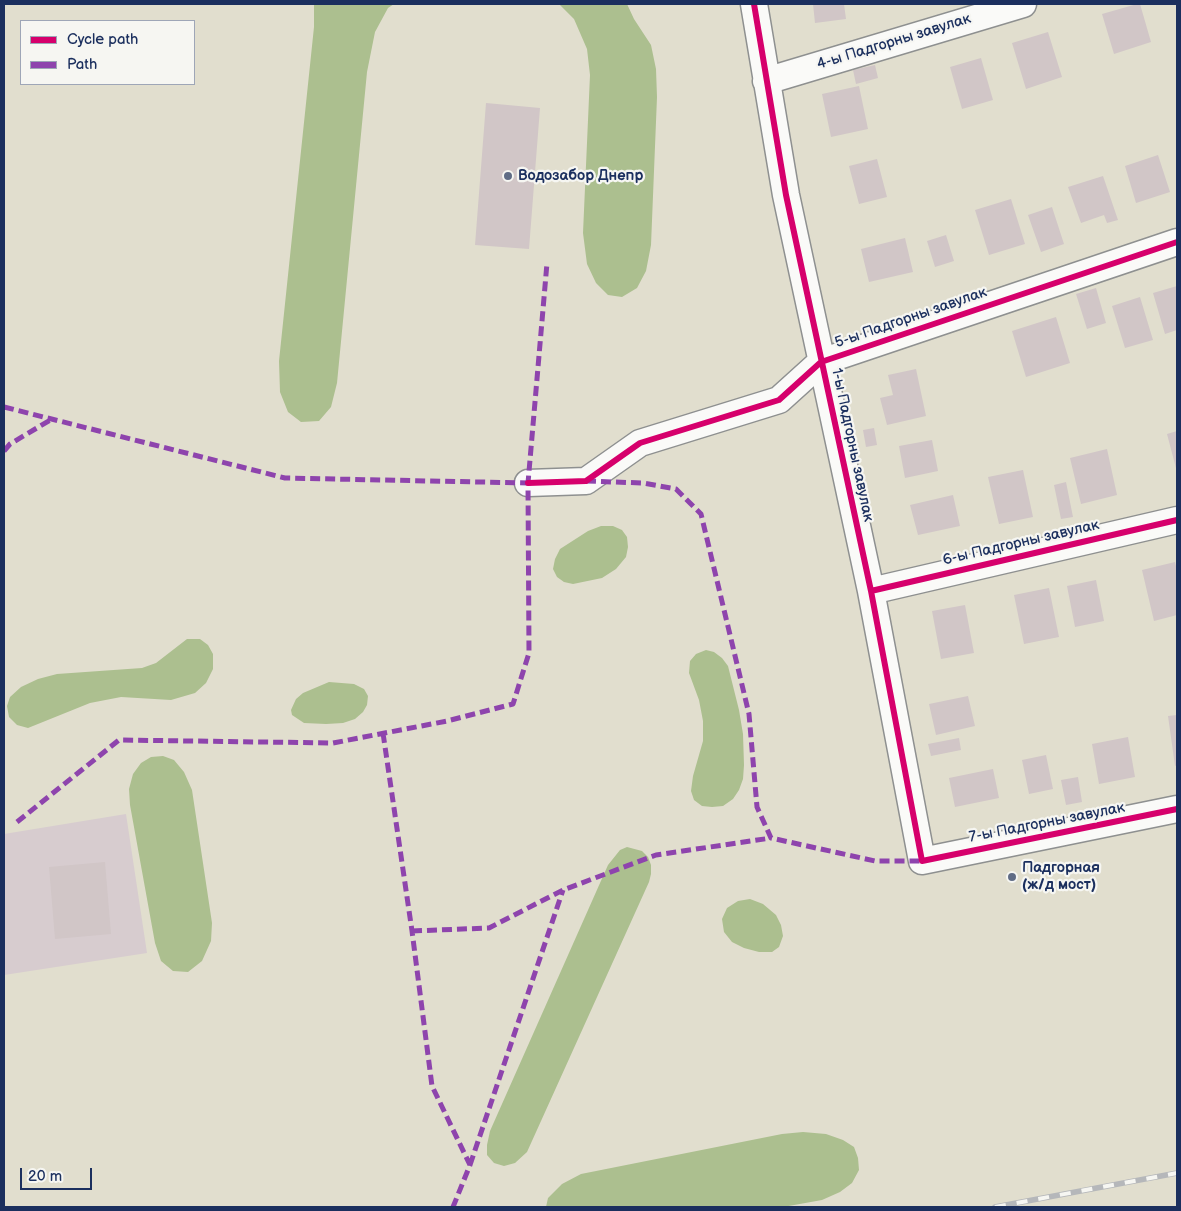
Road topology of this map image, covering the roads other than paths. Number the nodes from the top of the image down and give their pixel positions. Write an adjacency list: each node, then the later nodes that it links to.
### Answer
1 (754, 4): 3 (street, 1-ы Падгорны завулак)
2 (1023, 4): 3 (street, 4-ы Падгорны завулак)
3 (766, 81): 5 (street, 1-ы Падгорны завулак)
4 (1177, 242): 5 (street, 5-ы Падгорны завулак)
5 (821, 362): 6 (street, 5-ы Падгорны завулак); 8 (street, 1-ы Падгорны завулак)
6 (528, 483)
7 (1177, 520): 8 (street, 6-ы Падгорны завулак)
8 (870, 591): 10 (street, 1-ы Падгорны завулак)
9 (1177, 809): 10 (street, 7-ы Падгорны завулак)
10 (922, 861)

